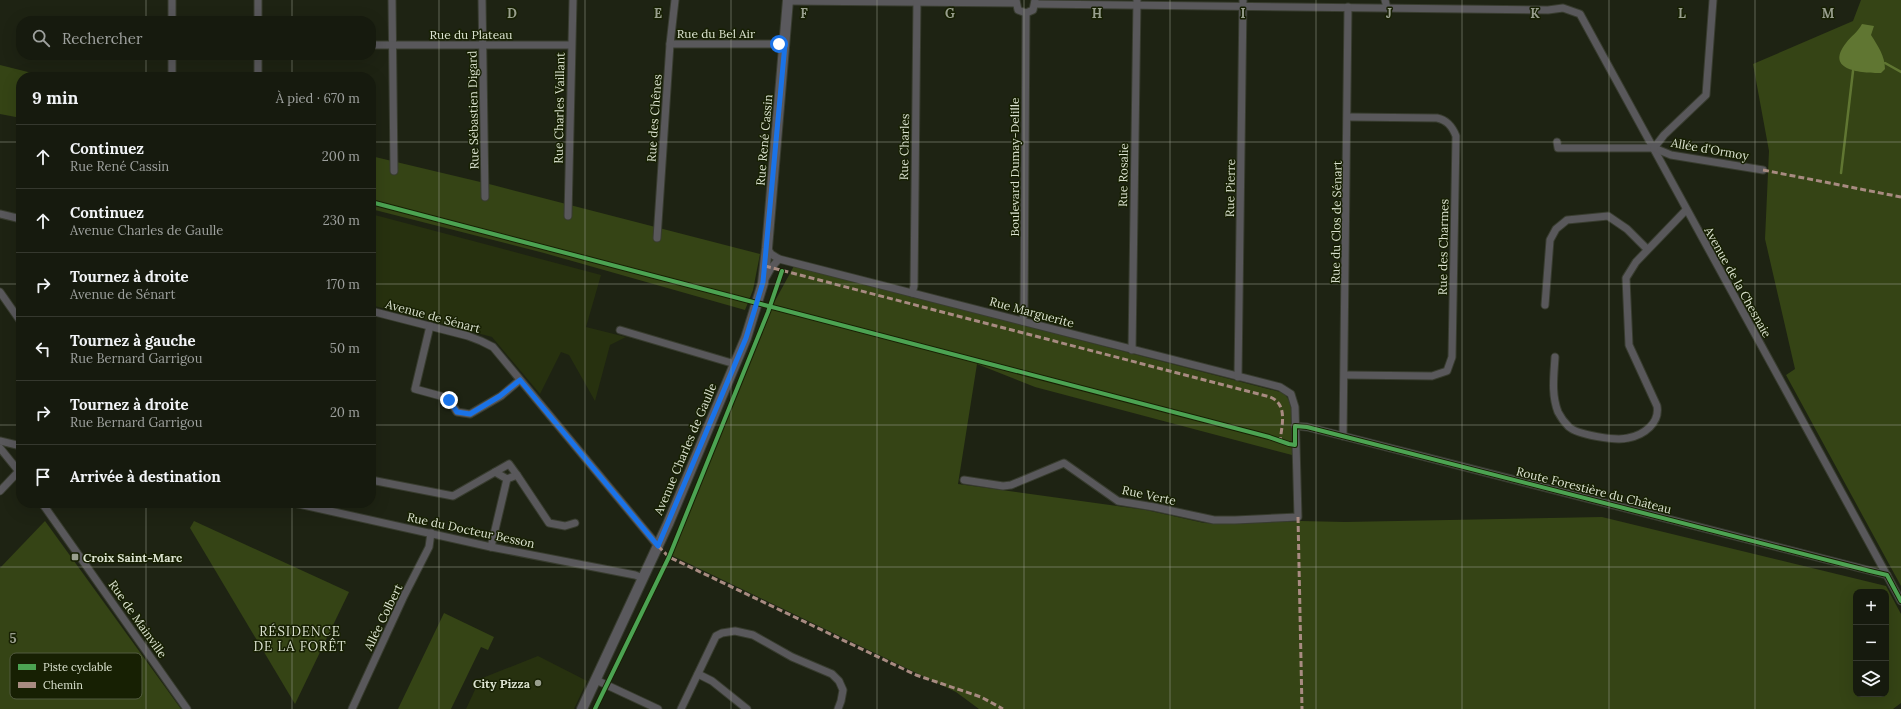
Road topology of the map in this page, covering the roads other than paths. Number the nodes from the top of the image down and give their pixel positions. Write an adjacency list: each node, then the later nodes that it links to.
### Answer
1 (172, 0): 19 (street)
2 (258, 0): 20 (street)
3 (392, 0): 24 (street)
4 (482, 0): 26 (street, Rue Sébastien Digard)
5 (573, 0): 25 (street, Rue Charles Vaillant)
6 (675, 0): 21 (street, Rue des Chênes)
7 (788, 0): 10 (street); 22 (main road, Rue René Cassin)
8 (1385, 0): 17 (street)
9 (1712, 0): 33 (street)
10 (917, 2): 11 (street); 47 (street, Rue Charles)
11 (1016, 2): 18 (street)
12 (1035, 2): 13 (street); 18 (street)
13 (1137, 3): 14 (street); 54 (street, Rue Rosalie)
14 (1243, 3): 16 (street); 58 (street, Rue Pierre)
15 (1562, 4): 17 (street); 33 (street, Avenue de la Chesnaie)
16 (1348, 7): 17 (street); 31 (street, Rue du Clos de Sénart)
17 (1387, 8)
18 (1026, 13): 51 (street, Boulevard Dumay-Delille)
19 (172, 16)
20 (258, 16)
21 (670, 44): 22 (street, Rue du Bel Air); 41 (street, Rue des Chênes)
22 (785, 44): 42 (main road, Rue René Cassin)
23 (376, 45): 24 (street, Rue du Plateau)
24 (392, 45): 26 (street, Rue du Plateau); 35 (street)
25 (571, 45): 26 (street, Rue du Plateau); 39 (street, Rue Charles Vaillant)
26 (483, 46): 36 (street, Rue Sébastien Digard)
27 (172, 60): 29 (street)
28 (258, 60): 30 (street)
29 (172, 72)
30 (258, 72)
31 (1348, 117): 57 (street, Rue du Clos de Sénart); 57 (street, Rue des Charmes)
32 (1557, 142): 33 (street)
33 (1654, 148): 34 (street, Allée d'Ormoy); 37 (street, Avenue de la Chesnaie)
34 (1763, 170)
35 (394, 171)
36 (485, 197)
37 (1686, 210): 43 (street); 79 (street, Avenue de la Chesnaie)
38 (0, 214): 40 (street)
39 (568, 216)
40 (16, 218)
41 (657, 238)
42 (767, 248): 44 (street, Rue Marguerite); 45 (main road, Rue René Cassin)
43 (1647, 249): 48 (street); 55 (street)
44 (779, 259): 45 (street); 47 (street, Rue Marguerite)
45 (763, 282): 56 (main road, Avenue Charles de Gaulle)
46 (0, 292): 50 (street)
47 (912, 293): 51 (street, Rue Marguerite)
48 (1545, 305)
49 (376, 312): 52 (street, Avenue de Sénart)
50 (16, 315)
51 (1022, 321): 54 (street, Rue Marguerite)
52 (430, 326): 59 (street, Avenue de Sénart); 59 (street)
53 (620, 330): 56 (street)
54 (1132, 350): 58 (street, Rue Marguerite)
55 (1555, 357)
56 (735, 364): 78 (main road, Avenue Charles de Gaulle)
57 (1345, 375): 61 (street, Rue du Clos de Sénart)
58 (1238, 377): 60 (street, Rue Marguerite)
59 (520, 380): 78 (street, Avenue de Sénart)
60 (1295, 426): 61 (street, Route Forestière du Château); 70 (street, Rue Verte)
61 (1343, 436): 79 (street, Route Forestière du Château)
62 (0, 441): 63 (street)
63 (16, 445)
64 (0, 448): 65 (street)
65 (16, 467)
66 (495, 472): 67 (street); 69 (street); 71 (street)
67 (517, 475): 69 (street); 75 (street)
68 (16, 476): 72 (street)
69 (507, 479): 77 (street)
70 (964, 480)
71 (376, 481)
72 (0, 491)
73 (46, 508): 85 (street, Rue de Mainville)
74 (317, 508): 76 (street, Rue du Docteur Besson)
75 (574, 523)
76 (431, 533): 77 (street, Rue du Docteur Besson); 86 (street, Allée Colbert)
77 (491, 546): 80 (street, Rue du Docteur Besson)
78 (658, 546): 80 (main road, Avenue Charles de Gaulle)
79 (1886, 575): 81 (street, Avenue de la Chesnaie)
80 (643, 578): 83 (main road, Avenue Charles de Gaulle)
81 (1901, 601)
82 (698, 674): 84 (street); 89 (street); 90 (street)
83 (596, 680): 87 (main road, Avenue Charles de Gaulle); 88 (street)
84 (743, 708)
85 (187, 709)
86 (352, 709)
87 (582, 709)
88 (658, 709)
89 (681, 709)
90 (838, 709)

